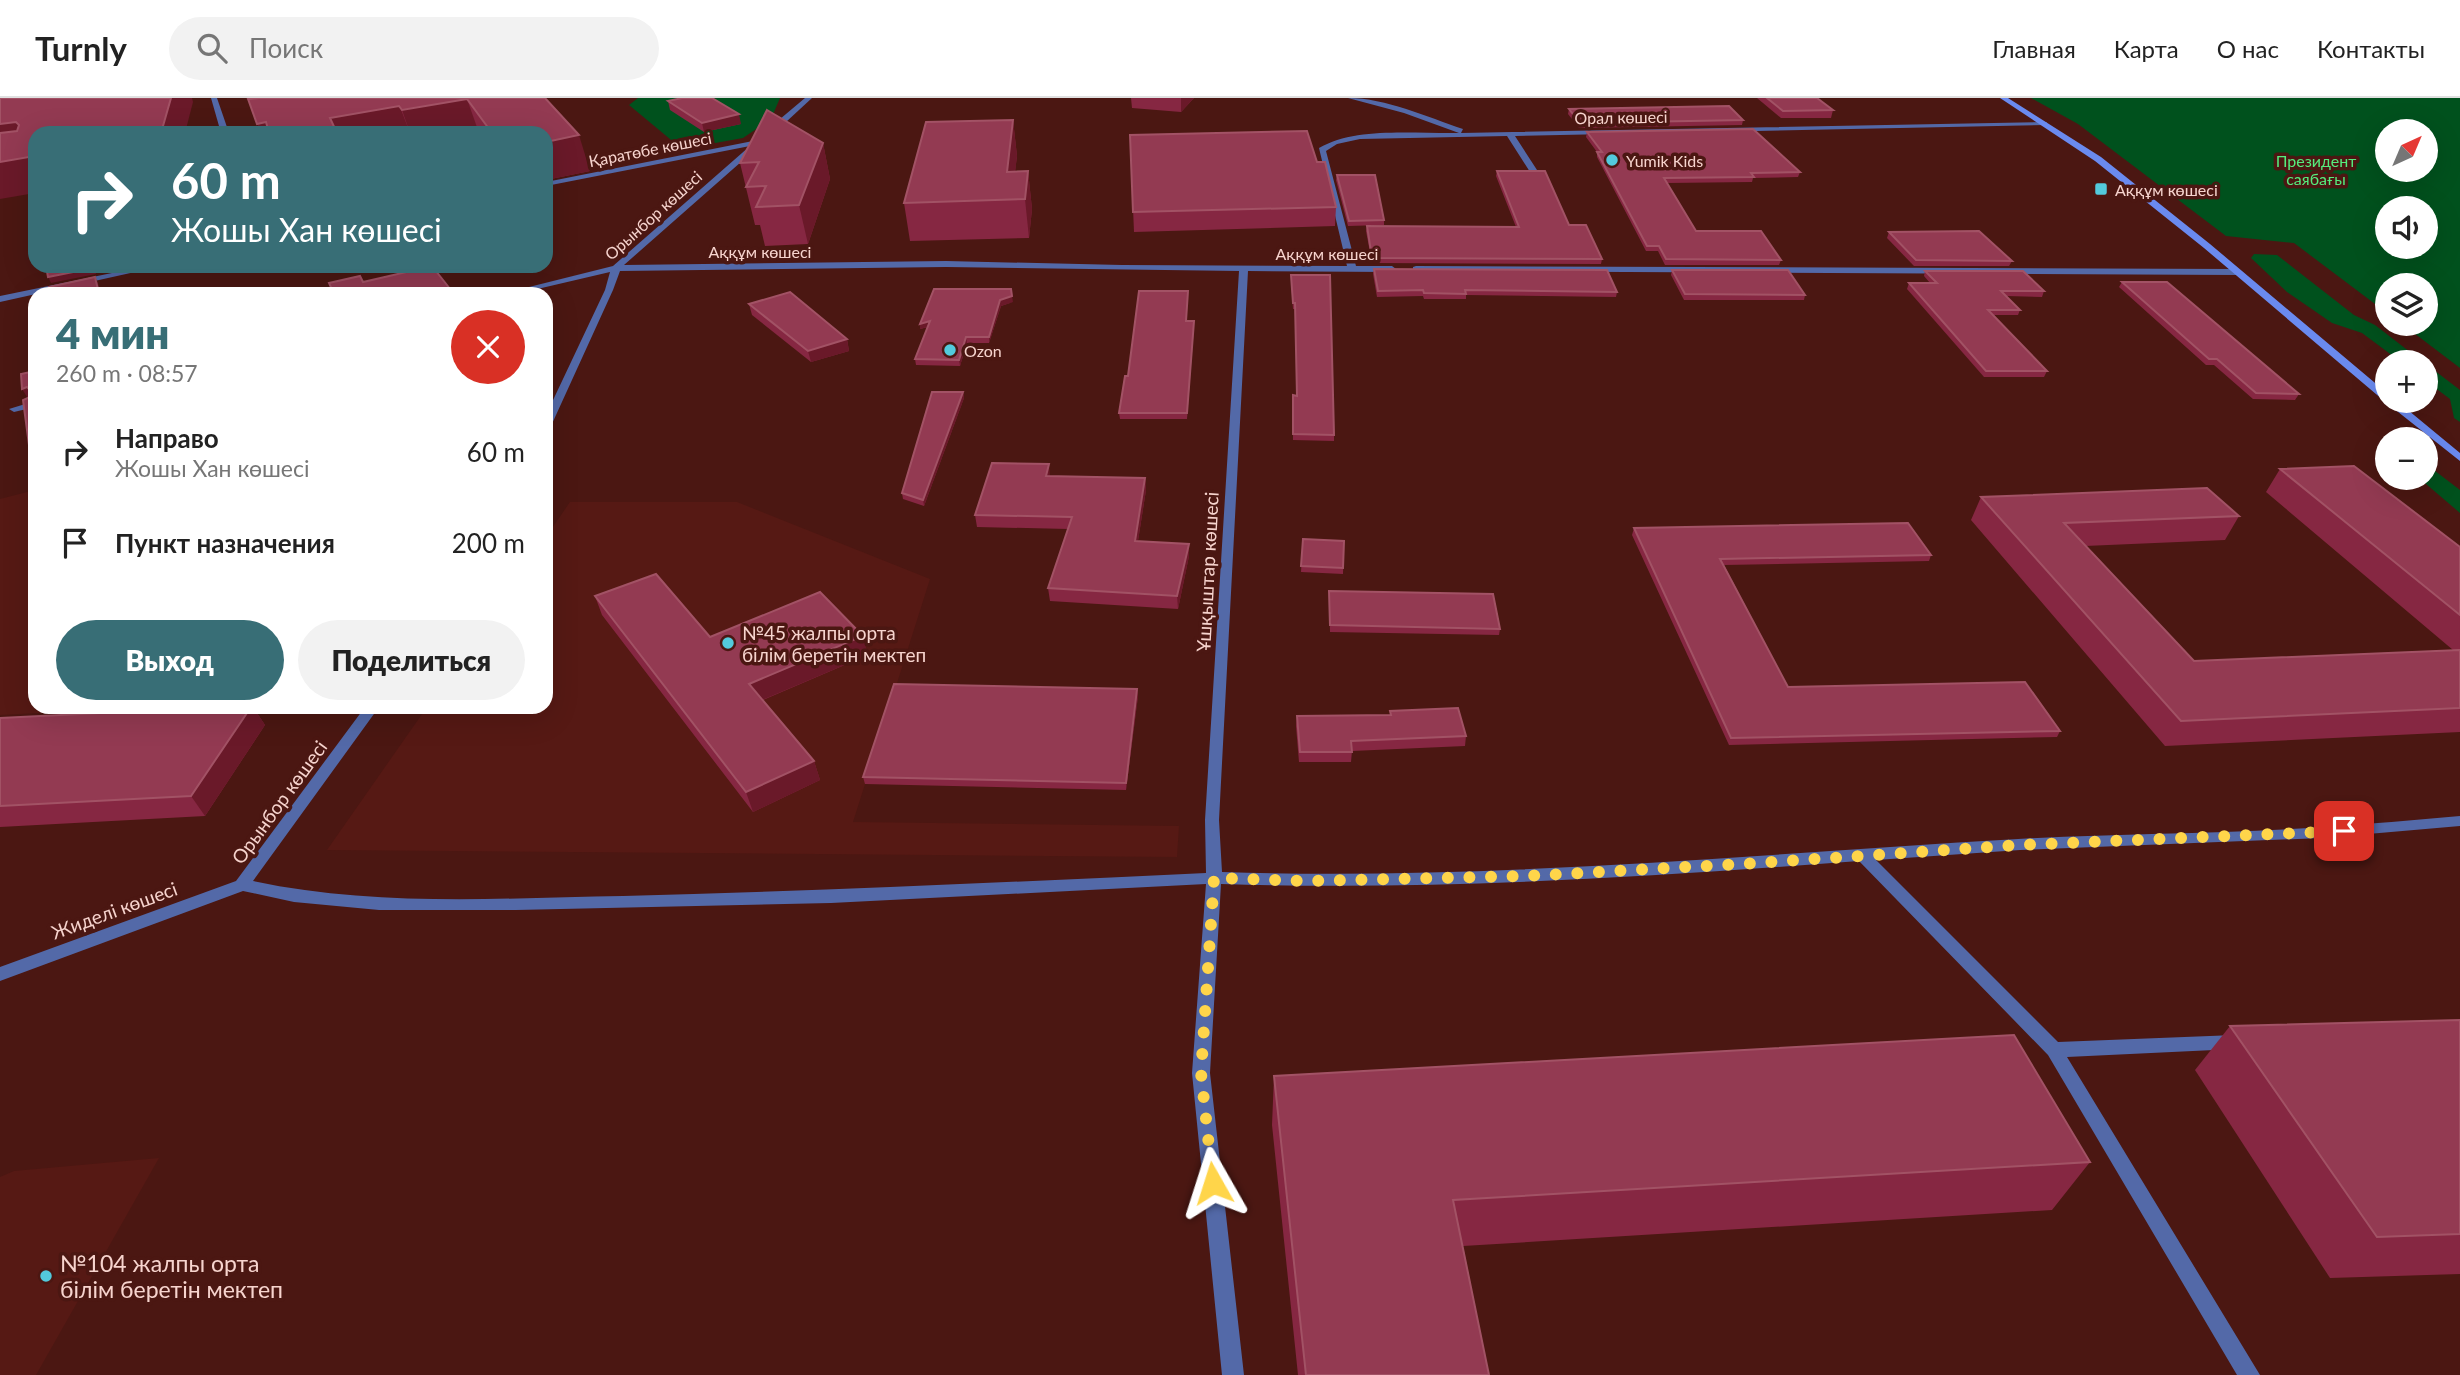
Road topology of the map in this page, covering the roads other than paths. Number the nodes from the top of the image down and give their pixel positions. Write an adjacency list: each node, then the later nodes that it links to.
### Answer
1 (214, 98): 7 (street)
2 (809, 98): 11 (street, Орынбор көшесі)
3 (1351, 98): 5 (street)
4 (2003, 98): 6 (main road)
5 (1406, 112): 9 (street); 10 (street)
6 (2045, 123): 8 (street, Орал көшесі); 17 (main road)
7 (224, 126)
8 (1509, 133): 9 (street, Орал көшесі); 12 (street)
9 (1468, 134): 10 (street, Орал көшесі)
10 (1391, 136): 16 (street, Орал көшесі)
11 (759, 142): 13 (street, Қаратөбе көшесі); 14 (street, Орынбор көшесі)
12 (1533, 170)
13 (553, 183)
14 (616, 268): 15 (street, Аққұм көшесі); 20 (street, Аққұм көшесі); 26 (street, Орынбор көшесі)
15 (1244, 268): 16 (street, Аққұм көшесі); 32 (street, Ұшқыштар көшесі)
16 (1352, 269): 17 (street, Аққұм көшесі)
17 (2237, 272): 23 (main road)
18 (124, 273): 19 (street)
19 (57, 287)
20 (535, 287)
21 (28, 293): 22 (street)
22 (0, 299)
23 (2375, 387)
24 (28, 406): 25 (street)
25 (15, 409)
26 (553, 411)
27 (2406, 413): 28 (main road)
28 (2460, 458)
29 (367, 714): 33 (street, Орынбор көшесі)
30 (2460, 821): 31 (street)
31 (1863, 856): 32 (street); 36 (street)
32 (1214, 878): 33 (street); 37 (street, Ұшқыштар көшесі)
33 (242, 886): 34 (street, Жиделі көшесі)
34 (0, 974)
35 (2257, 1041): 36 (street)
36 (2054, 1050): 38 (street)
37 (1233, 1375)
38 (2249, 1375)

